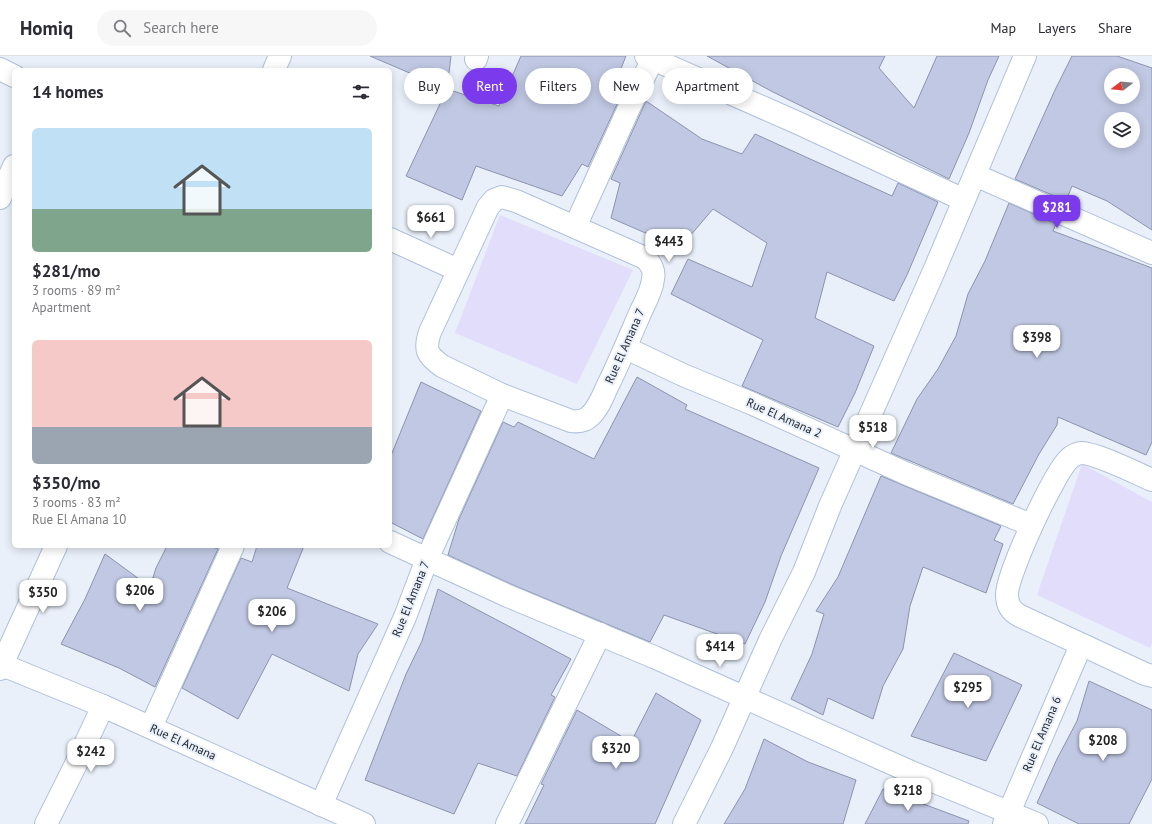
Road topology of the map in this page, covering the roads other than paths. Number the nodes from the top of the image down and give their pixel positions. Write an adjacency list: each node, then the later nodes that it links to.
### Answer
1 (280, 56): 4 (street)
2 (1025, 56): 8 (street)
3 (651, 57): 10 (street); 11 (street)
4 (275, 68)
5 (0, 69): 6 (street)
6 (12, 75)
7 (12, 171): 9 (street)
8 (976, 175): 10 (street); 13 (street)
9 (0, 198)
10 (964, 200): 17 (street)
11 (575, 227): 14 (street, Rue El Amana 7); 15 (street, Rue El Amana 7)
12 (392, 240): 14 (street)
13 (1152, 253)
14 (458, 270): 16 (street, Rue El Amana 7)
15 (626, 348): 16 (street, Rue El Amana 7); 17 (street, Rue El Amana 2)
16 (502, 395): 23 (street, Rue El Amana 7)
17 (854, 450): 19 (street, Rue El Amana 2); 28 (street)
18 (1152, 480): 19 (street)
19 (1031, 525): 25 (street)
20 (392, 543): 23 (street)
21 (55, 548): 26 (street)
22 (232, 548): 30 (street)
23 (427, 559): 24 (street); 31 (street, Rue El Amana 7)
24 (600, 634): 28 (street); 35 (street)
25 (1081, 645): 27 (street); 32 (street, Rue El Amana 6)
26 (1, 666): 29 (street, Rue El Amana)
27 (1152, 676)
28 (745, 698): 32 (street); 36 (street)
29 (103, 706): 30 (street, Rue El Amana); 34 (street)
30 (150, 727): 31 (street, Rue El Amana)
31 (321, 805): 33 (street, Rue El Amana)
32 (1007, 818): 37 (street)
33 (351, 822)
34 (46, 824)
35 (507, 824)
36 (684, 824)
37 (1037, 824)

